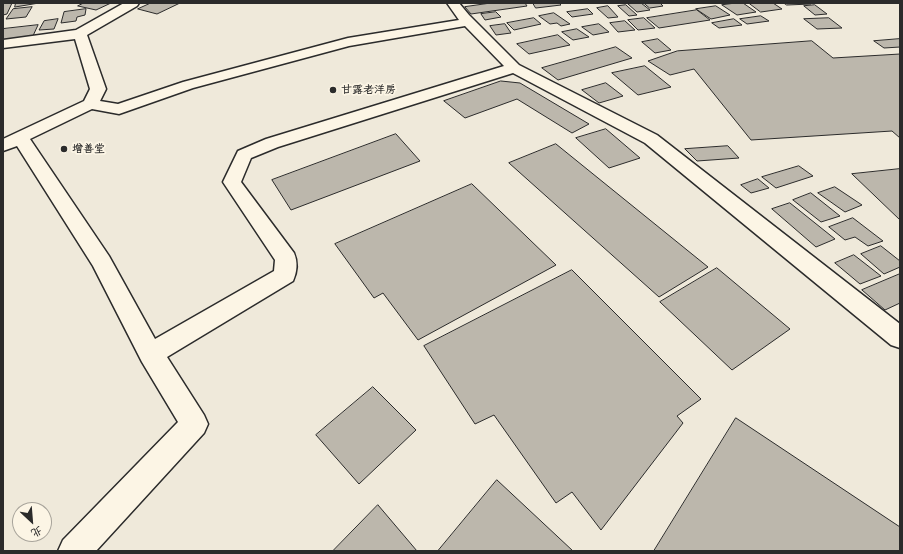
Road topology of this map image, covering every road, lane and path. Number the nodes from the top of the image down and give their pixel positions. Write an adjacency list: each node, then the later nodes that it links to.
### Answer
1 (134, 3): 4 (street)
2 (453, 3): 3 (street)
3 (467, 22): 6 (street); 7 (street)
4 (80, 34): 5 (street); 7 (street)
5 (3, 44)
6 (514, 68): 9 (street); 10 (street)
7 (90, 104): 8 (street)
8 (12, 142): 10 (street)
9 (900, 338)
10 (151, 354): 11 (street)
11 (74, 551)

